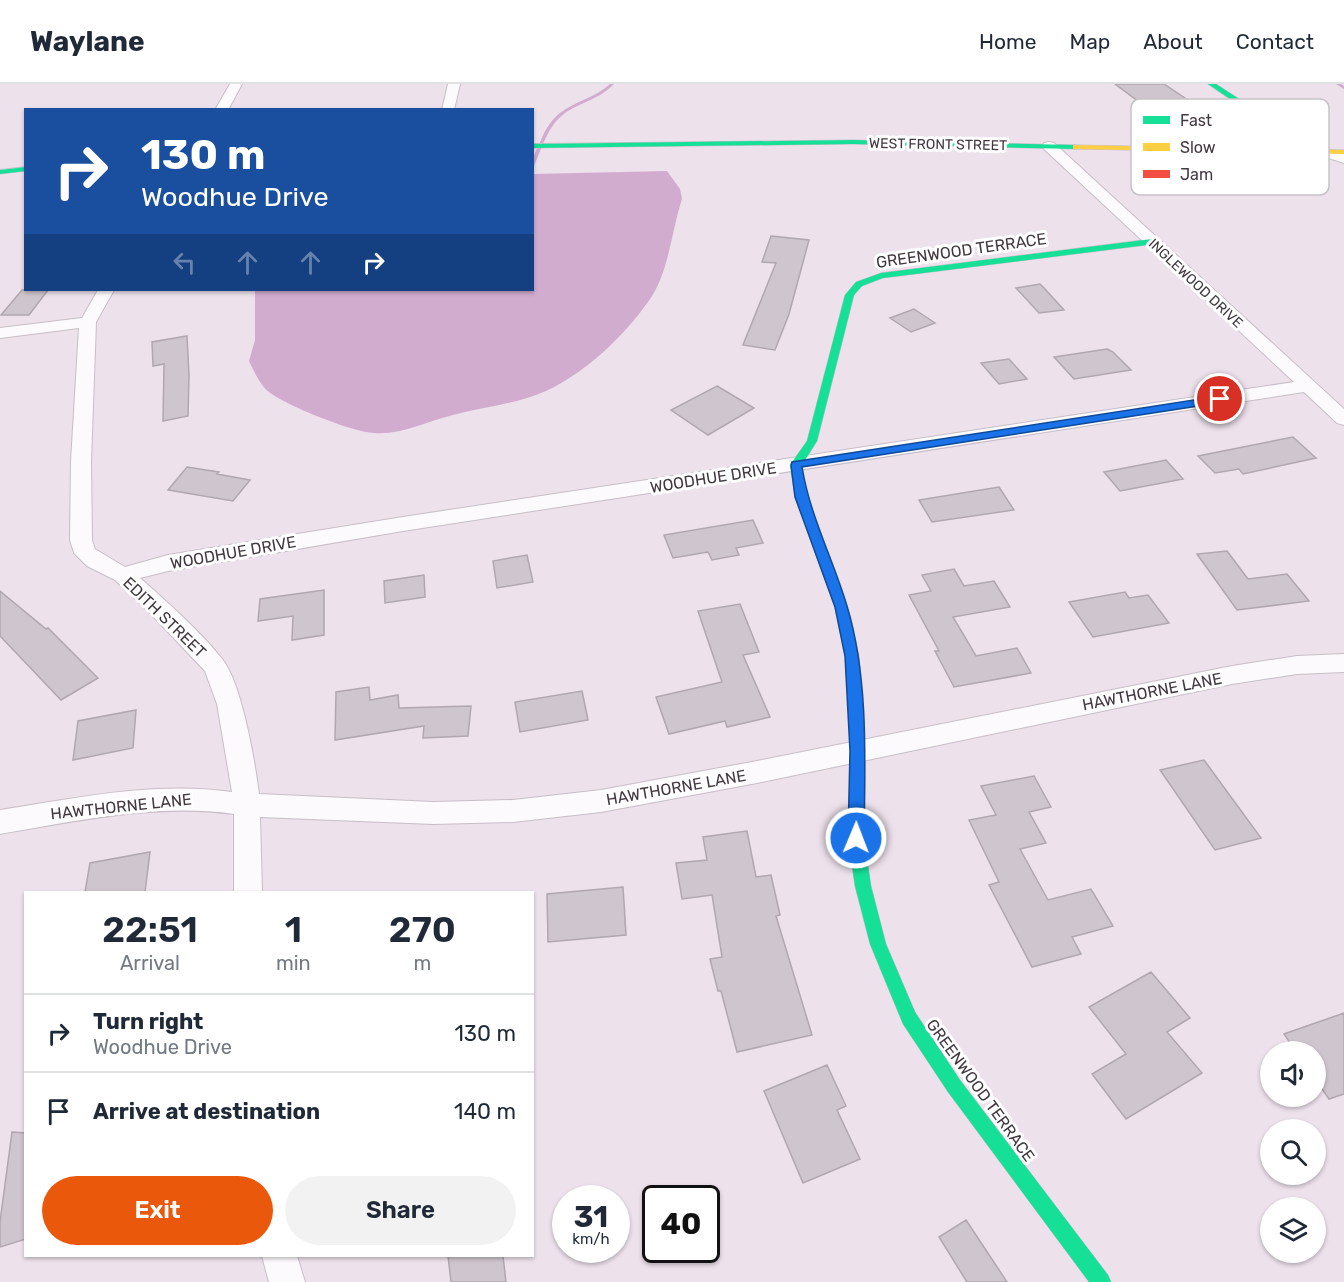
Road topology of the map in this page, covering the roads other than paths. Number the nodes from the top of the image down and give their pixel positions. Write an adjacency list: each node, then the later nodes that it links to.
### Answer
1 (236, 84): 5 (street)
2 (454, 84): 6 (street)
3 (1211, 84): 4 (street)
4 (1234, 99)
5 (222, 108)
6 (448, 108)
7 (534, 146): 8 (street, WEST FRONT STREET)
8 (1049, 146): 9 (street, WEST FRONT STREET); 16 (street, INGLEWOOD DRIVE)
9 (1131, 148)
10 (1329, 151): 11 (street, WEST FRONT STREET)
11 (1344, 152)
12 (1329, 154): 13 (street)
13 (1344, 159)
14 (24, 170): 15 (street)
15 (0, 172)
16 (1152, 242): 20 (street, INGLEWOOD DRIVE); 22 (street, GREENWOOD TERRACE)
17 (105, 291): 18 (street, EDITH STREET)
18 (88, 322): 19 (street); 23 (street, EDITH STREET)
19 (0, 333)
20 (1306, 386): 21 (street, INGLEWOOD DRIVE); 22 (street, WOODHUE DRIVE)
21 (1344, 419)
22 (796, 465): 23 (street, WOODHUE DRIVE); 25 (street, GREENWOOD TERRACE)
23 (123, 575): 26 (street, EDITH STREET)
24 (1344, 663): 25 (street, HAWTHORNE LANE)
25 (858, 751): 26 (street, HAWTHORNE LANE); 31 (street, GREENWOOD TERRACE)
26 (247, 805): 27 (street, HAWTHORNE LANE); 28 (street, EDITH STREET)
27 (0, 822)
28 (248, 891)
29 (280, 1257): 30 (street)
30 (287, 1282)
31 (1101, 1282)

